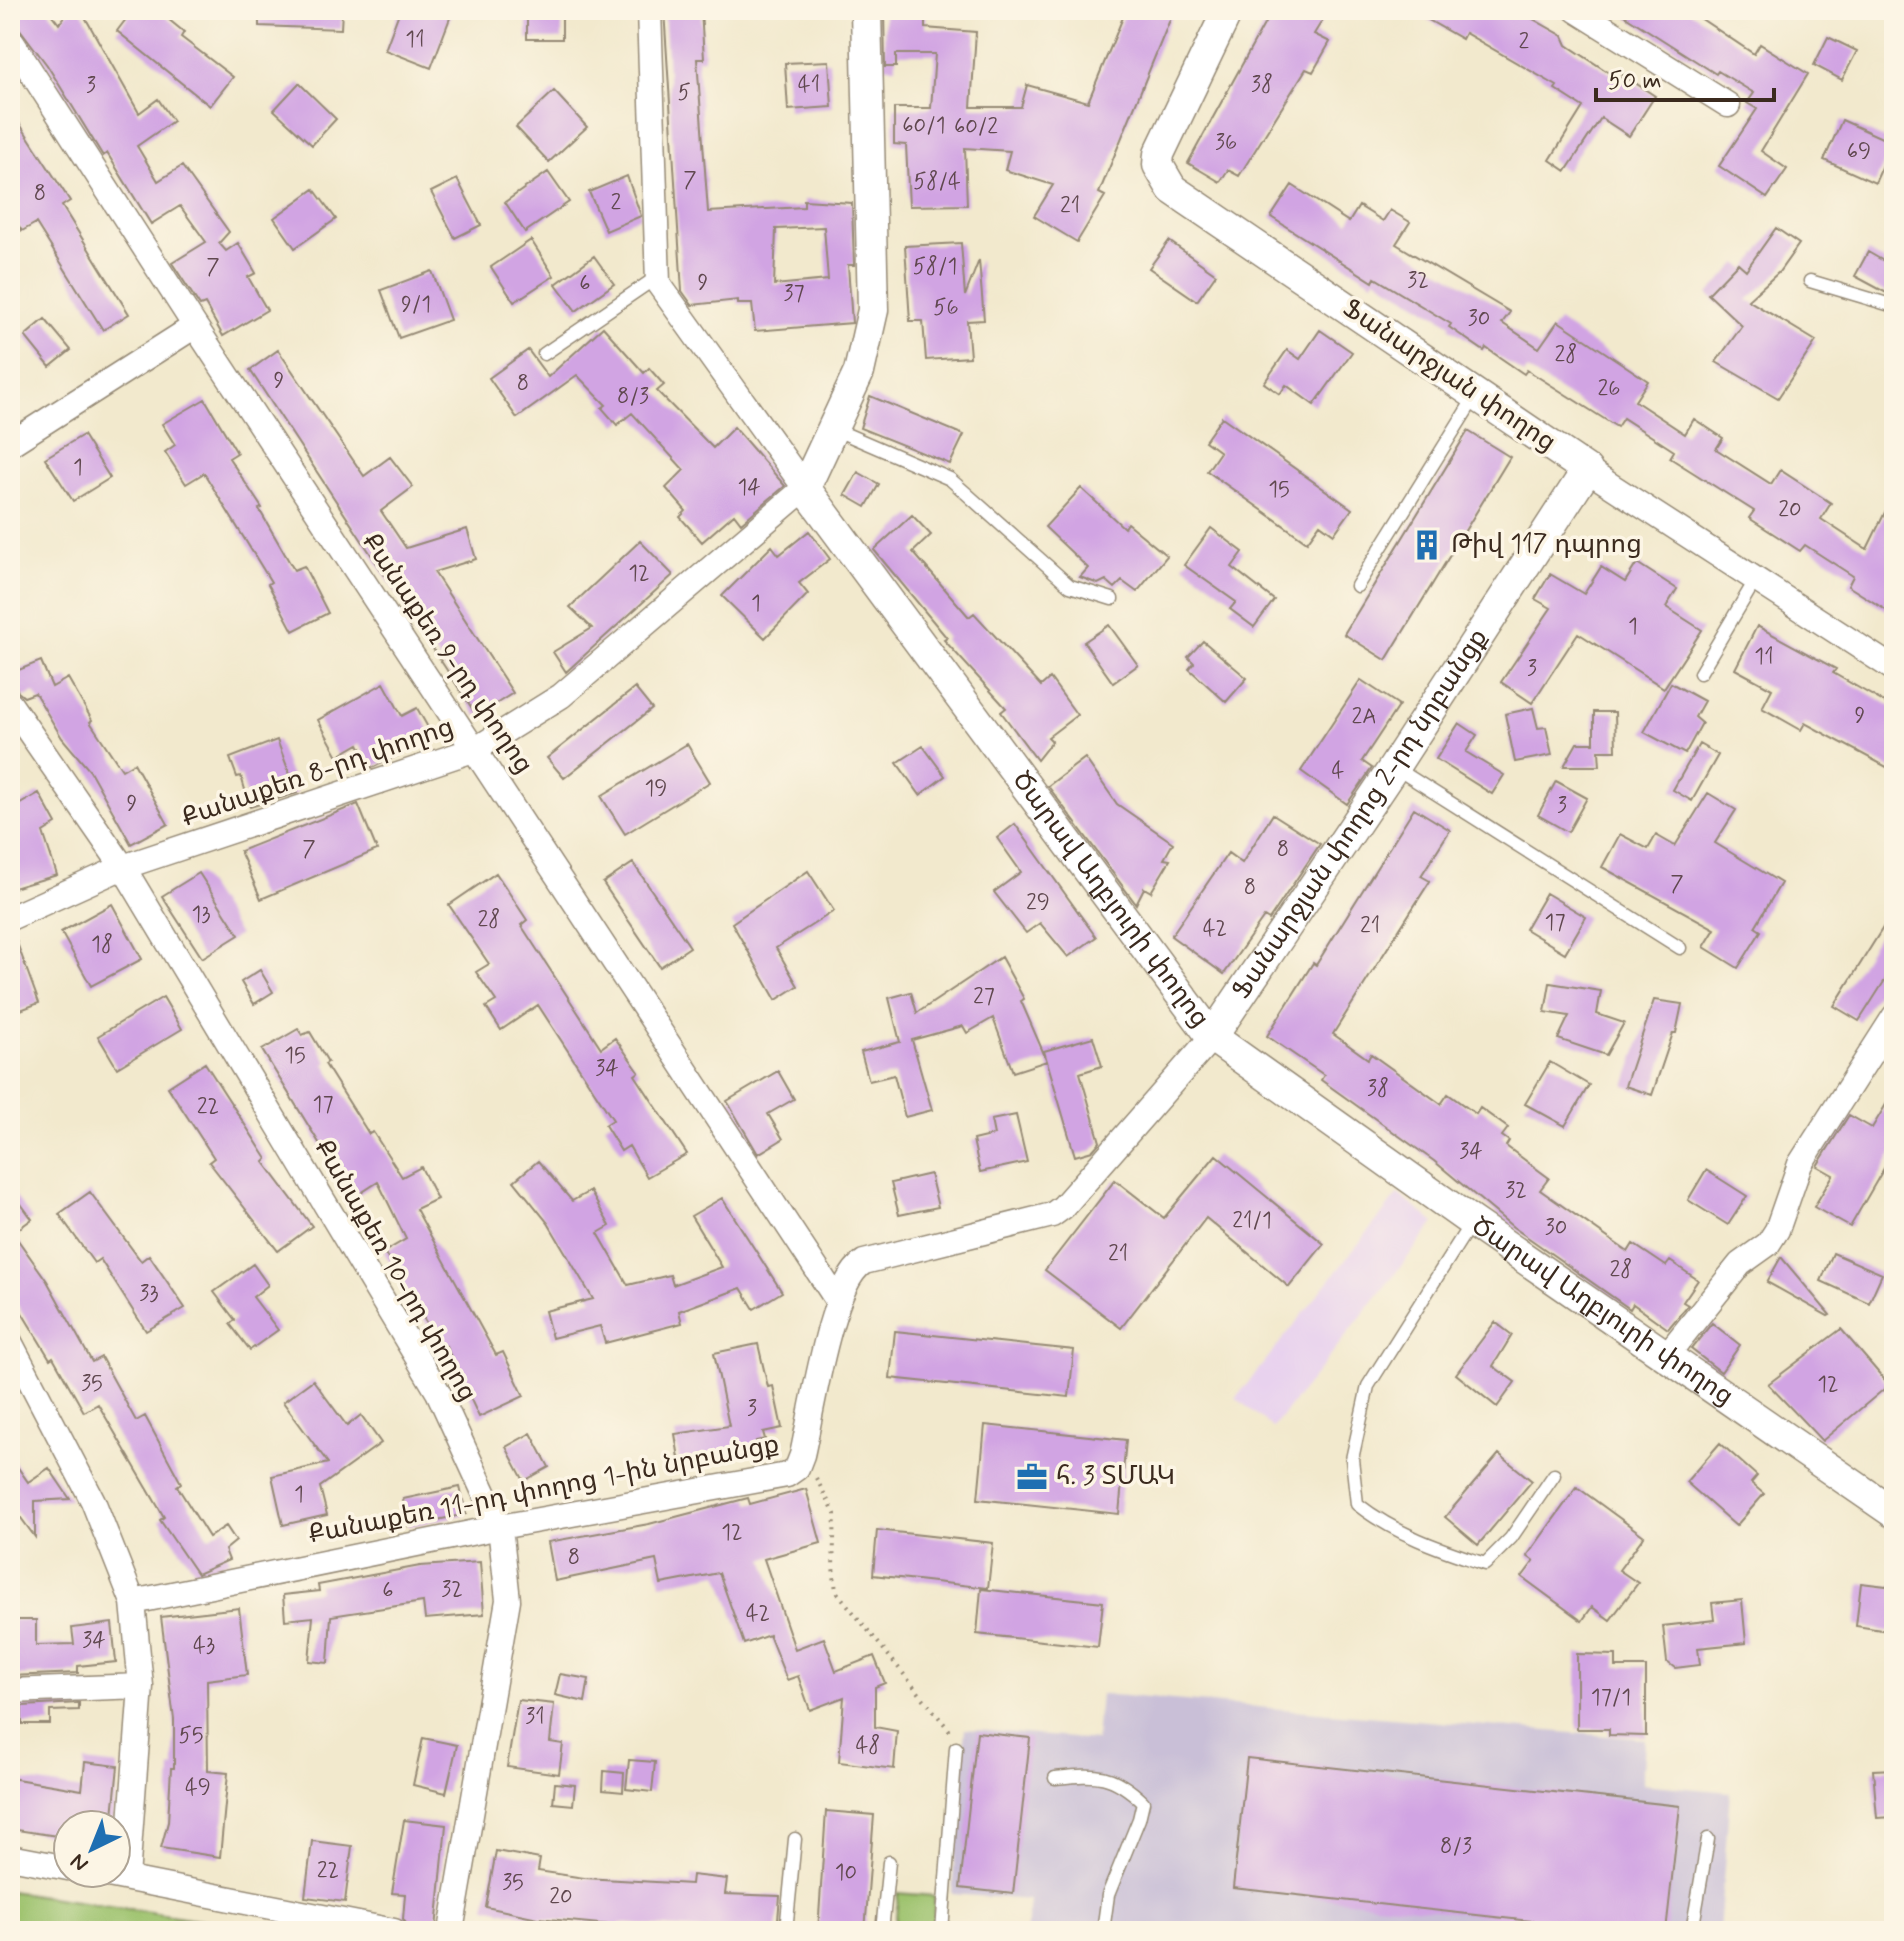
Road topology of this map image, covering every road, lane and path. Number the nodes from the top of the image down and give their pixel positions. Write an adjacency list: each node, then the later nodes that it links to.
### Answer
1 (649, 10): 7 (street)
2 (866, 10): 13 (street)
3 (1228, 10): 12 (street, Ֆանարջյան փողոց)
4 (1576, 10): 6 (street)
5 (10, 39): 10 (street, Քանաքեռ 9-րդ փողոց)
6 (1728, 105)
7 (657, 277): 11 (lane); 16 (street)
8 (1810, 281): 9 (lane)
9 (1894, 306)
10 (195, 326): 14 (street); 23 (street, Քանաքեռ 9-րդ փողոց)
11 (544, 354)
12 (1476, 395): 15 (street, Ֆանարջյան փողոց); 18 (lane)
13 (834, 429): 16 (street); 19 (lane)
14 (10, 444)
15 (1587, 470): 17 (street, Ֆանարջյան փողոց); 24 (street, Ֆանարջյան փողոց 2-րդ նրբանցք)
16 (805, 488): 23 (street, Քանաքեռ 8-րդ փողոց); 29 (street, Ծարավ Աղբյուրի փողոց)
17 (1756, 579): 20 (street, Ֆանարջյան փողոց); 21 (lane)
18 (1357, 586)
19 (1112, 599)
20 (1894, 669)
21 (1700, 673)
22 (10, 704): 25 (street, Քանաքեռ 10-րդ փողոց)
23 (476, 749): 25 (street, Քանաքեռ 8-րդ փողոց); 31 (street, Քանաքեռ 9-րդ փողոց)
24 (1394, 767): 27 (lane); 29 (street, Ֆանարջյան փողոց 2-րդ նրբանցք)
25 (123, 867): 26 (street, Քանաքեռ 8-րդ փողոց); 37 (street, Քանաքեռ 10-րդ փողոց)
26 (10, 918)
27 (1680, 948)
28 (1894, 1017): 33 (street)
29 (1212, 1037): 30 (street, Ծարավ Աղբյուրի փողոց); 31 (street, Ֆանարջյան փողոց 2-րդ նրբանցք)
30 (1472, 1222): 33 (street, Ծարավ Աղբյուրի փողոց); 35 (lane)
31 (837, 1300): 34 (street, Քանաքեռ 11-րդ փողոց 1-ին նրբանցք)
32 (10, 1342): 38 (street)
33 (1666, 1356): 36 (street, Ծարավ Աղբյուրի փողոց)
34 (802, 1455): 37 (street, Քանաքեռ 11-րդ փողոց 1-ին նրբանցք); 41 (path)
35 (1554, 1475)
36 (1894, 1513)
37 (500, 1527): 38 (street, Քանաքեռ 11-րդ փողոց 1-ին նրբանցք); 51 (street, Քանաքեռ 10-րդ փողոց)
38 (133, 1602): 39 (street)
39 (141, 1686): 40 (street); 43 (street)
40 (10, 1691)
41 (956, 1748): 54 (lane)
42 (1055, 1778): 55 (lane)
43 (132, 1809)
44 (795, 1839): 52 (lane)
45 (1708, 1839): 56 (lane)
46 (10, 1857): 48 (street)
47 (889, 1862): 53 (lane)
48 (52, 1865)
49 (132, 1879): 50 (street)
50 (394, 1931)
51 (451, 1931)
52 (786, 1931)
53 (882, 1931)
54 (942, 1931)
55 (1103, 1931)
56 (1692, 1931)

